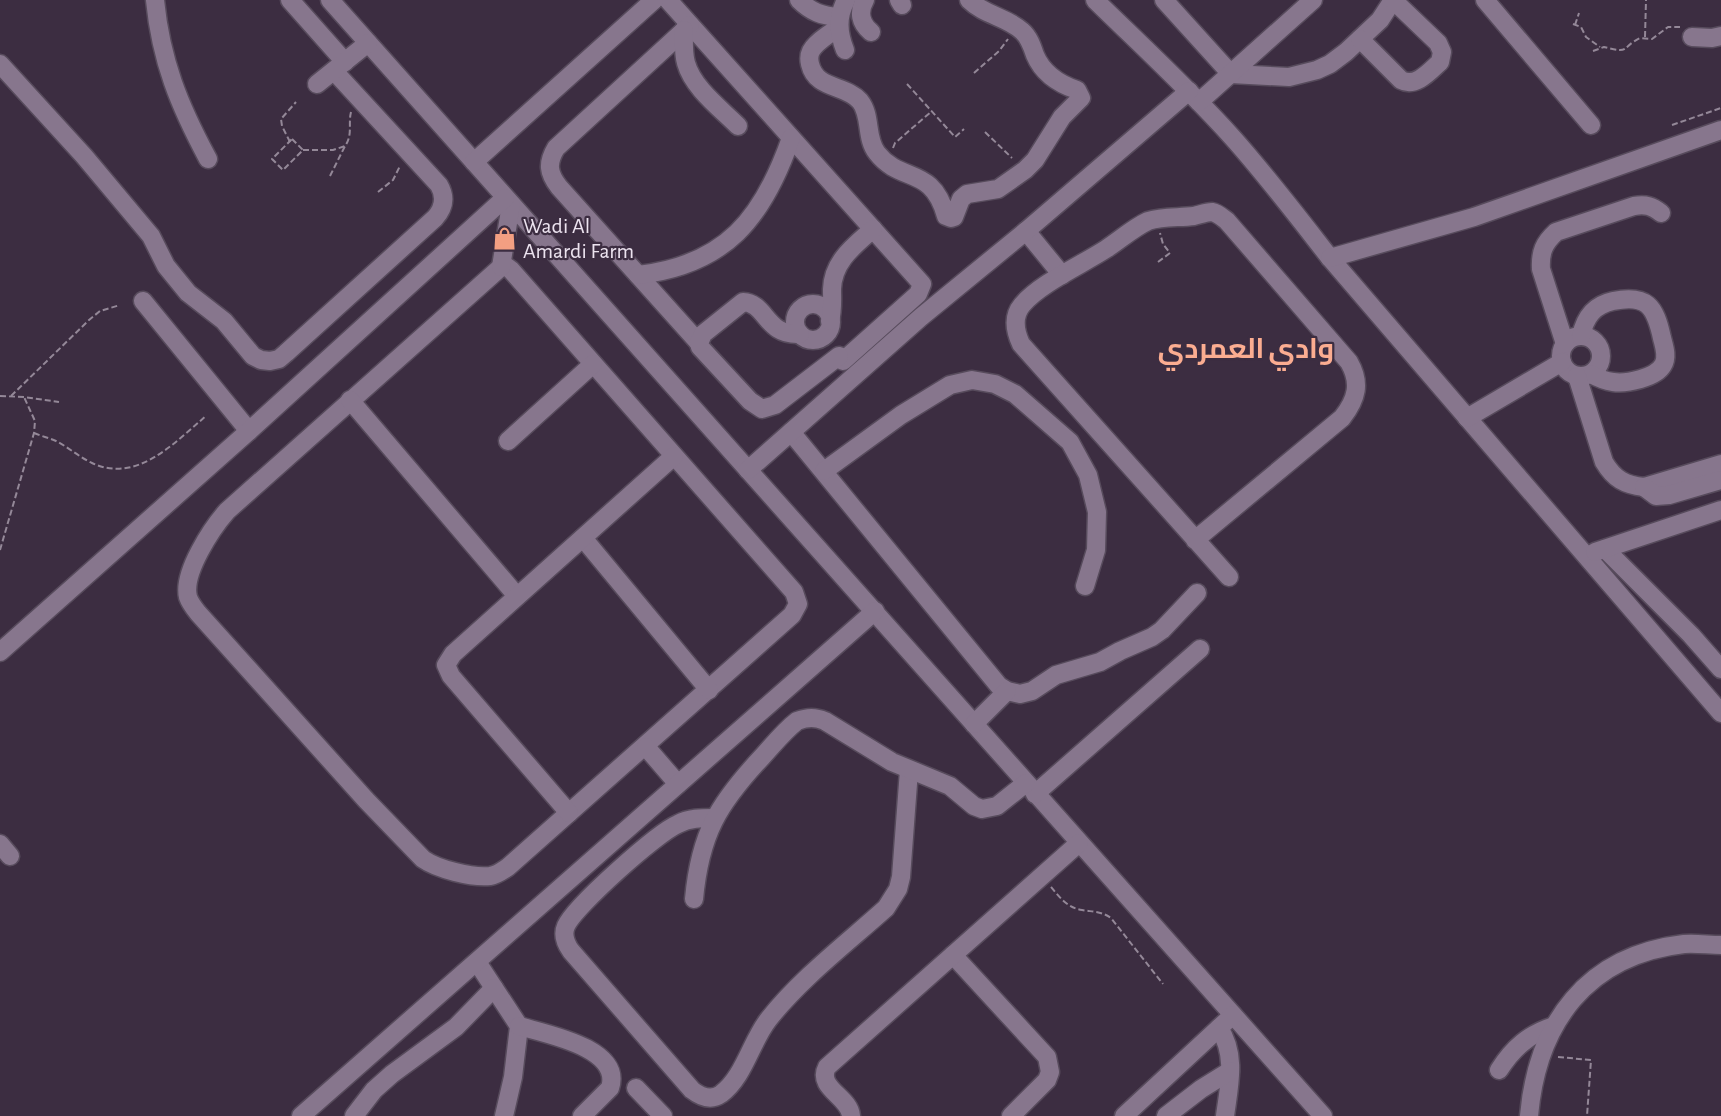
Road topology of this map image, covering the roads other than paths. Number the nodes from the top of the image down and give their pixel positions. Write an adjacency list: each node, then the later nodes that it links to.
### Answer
1 (155, 0): 32 (street)
2 (290, 0): 24 (street)
3 (330, 0): 21 (street)
4 (654, 0): 33 (street)
5 (668, 0): 16 (street)
6 (799, 0): 15 (street)
7 (846, 0): 15 (street)
8 (865, 0): 17 (street)
9 (969, 0): 15 (street)
10 (1095, 0): 27 (street)
11 (1164, 0): 25 (street)
12 (1313, 0): 25 (street)
13 (1393, 0): 20 (street); 20 (street)
14 (1485, 0): 28 (street)
15 (839, 22): 22 (street)
16 (687, 27): 29 (street); 31 (street); 40 (street)
17 (871, 32)
18 (1721, 36): 19 (street)
19 (1692, 37)
20 (1360, 39): 25 (street)
21 (368, 43): 24 (street); 33 (street)
22 (845, 50)
23 (0, 64): 24 (street)
24 (339, 66): 26 (street)
25 (1231, 74): 27 (street)
26 (317, 84)
27 (1194, 97): 37 (street); 38 (street)
28 (1591, 125)
29 (738, 126)
30 (1721, 130): 38 (street)
31 (791, 138): 36 (street); 40 (street)
32 (208, 159)
33 (474, 162): 34 (street)
34 (508, 201): 39 (street); 53 (street); 58 (street)
35 (1661, 213): 46 (street)
36 (873, 229): 43 (street); 47 (street)
37 (1026, 231): 41 (street); 49 (street)
38 (1330, 258): 52 (street)
39 (501, 267): 48 (street); 51 (street)
40 (638, 275): 45 (street)
41 (1062, 275): 64 (street); 64 (street)
42 (143, 301): 53 (street)
43 (826, 329): 44 (street); 44 (street); 47 (street)
44 (800, 334): 45 (street)
45 (699, 343): 47 (street)
46 (1569, 347): 50 (street); 50 (street); 50 (street); 52 (street)
47 (841, 358): 49 (street)
48 (593, 364): 55 (street); 56 (street)
49 (855, 375): 54 (street)
50 (1584, 375): 61 (street)
51 (350, 400): 70 (street); 83 (street)
52 (1467, 418): 66 (street)
53 (249, 431): 73 (street)
54 (791, 432): 58 (street); 59 (street)
55 (507, 441)
56 (674, 456): 63 (street); 75 (street)
57 (1721, 464): 61 (street)
58 (747, 470): 71 (street)
59 (824, 471): 68 (street); 76 (street)
60 (1721, 480): 61 (street)
61 (1644, 487)
62 (1721, 510): 65 (street)
63 (582, 538): 70 (street); 75 (street)
64 (1195, 540): 67 (street)
65 (1605, 549): 66 (street); 74 (street)
66 (1585, 556): 77 (street)
67 (1229, 577)
68 (1085, 586)
69 (1197, 593): 76 (street)
70 (517, 596): 83 (street)
71 (875, 611): 78 (street); 81 (street)
72 (1200, 649): 82 (street)
73 (0, 652)
74 (1721, 669)
75 (709, 690): 79 (street)
76 (1007, 691): 78 (street)
77 (1721, 713)
78 (974, 724): 82 (street)
79 (646, 747): 81 (street); 83 (street)
80 (909, 770): 82 (street); 84 (street); 84 (street)
81 (678, 784): 89 (street)
82 (1030, 789): 85 (street)
83 (569, 813)
84 (714, 818): 86 (street)
85 (1079, 843): 88 (street); 91 (street)
86 (694, 899)
87 (1721, 945): 93 (street)
88 (953, 955): 103 (street); 104 (street)
89 (477, 962): 90 (street); 98 (street)
90 (494, 988): 92 (street); 99 (street)
91 (1233, 1015): 94 (street); 108 (street)
92 (519, 1026): 100 (street); 101 (street)
93 (1554, 1026): 95 (street); 109 (street)
94 (1219, 1028): 96 (street); 105 (street)
95 (1499, 1070)
96 (1230, 1071): 106 (street); 107 (street)
97 (636, 1088): 102 (street)
98 (301, 1116)
99 (354, 1116)
100 (504, 1116)
101 (582, 1116)
102 (663, 1116)
103 (851, 1116)
104 (1011, 1116)
105 (1124, 1116)
106 (1167, 1116)
107 (1225, 1116)
108 (1323, 1116)
109 (1530, 1116)

